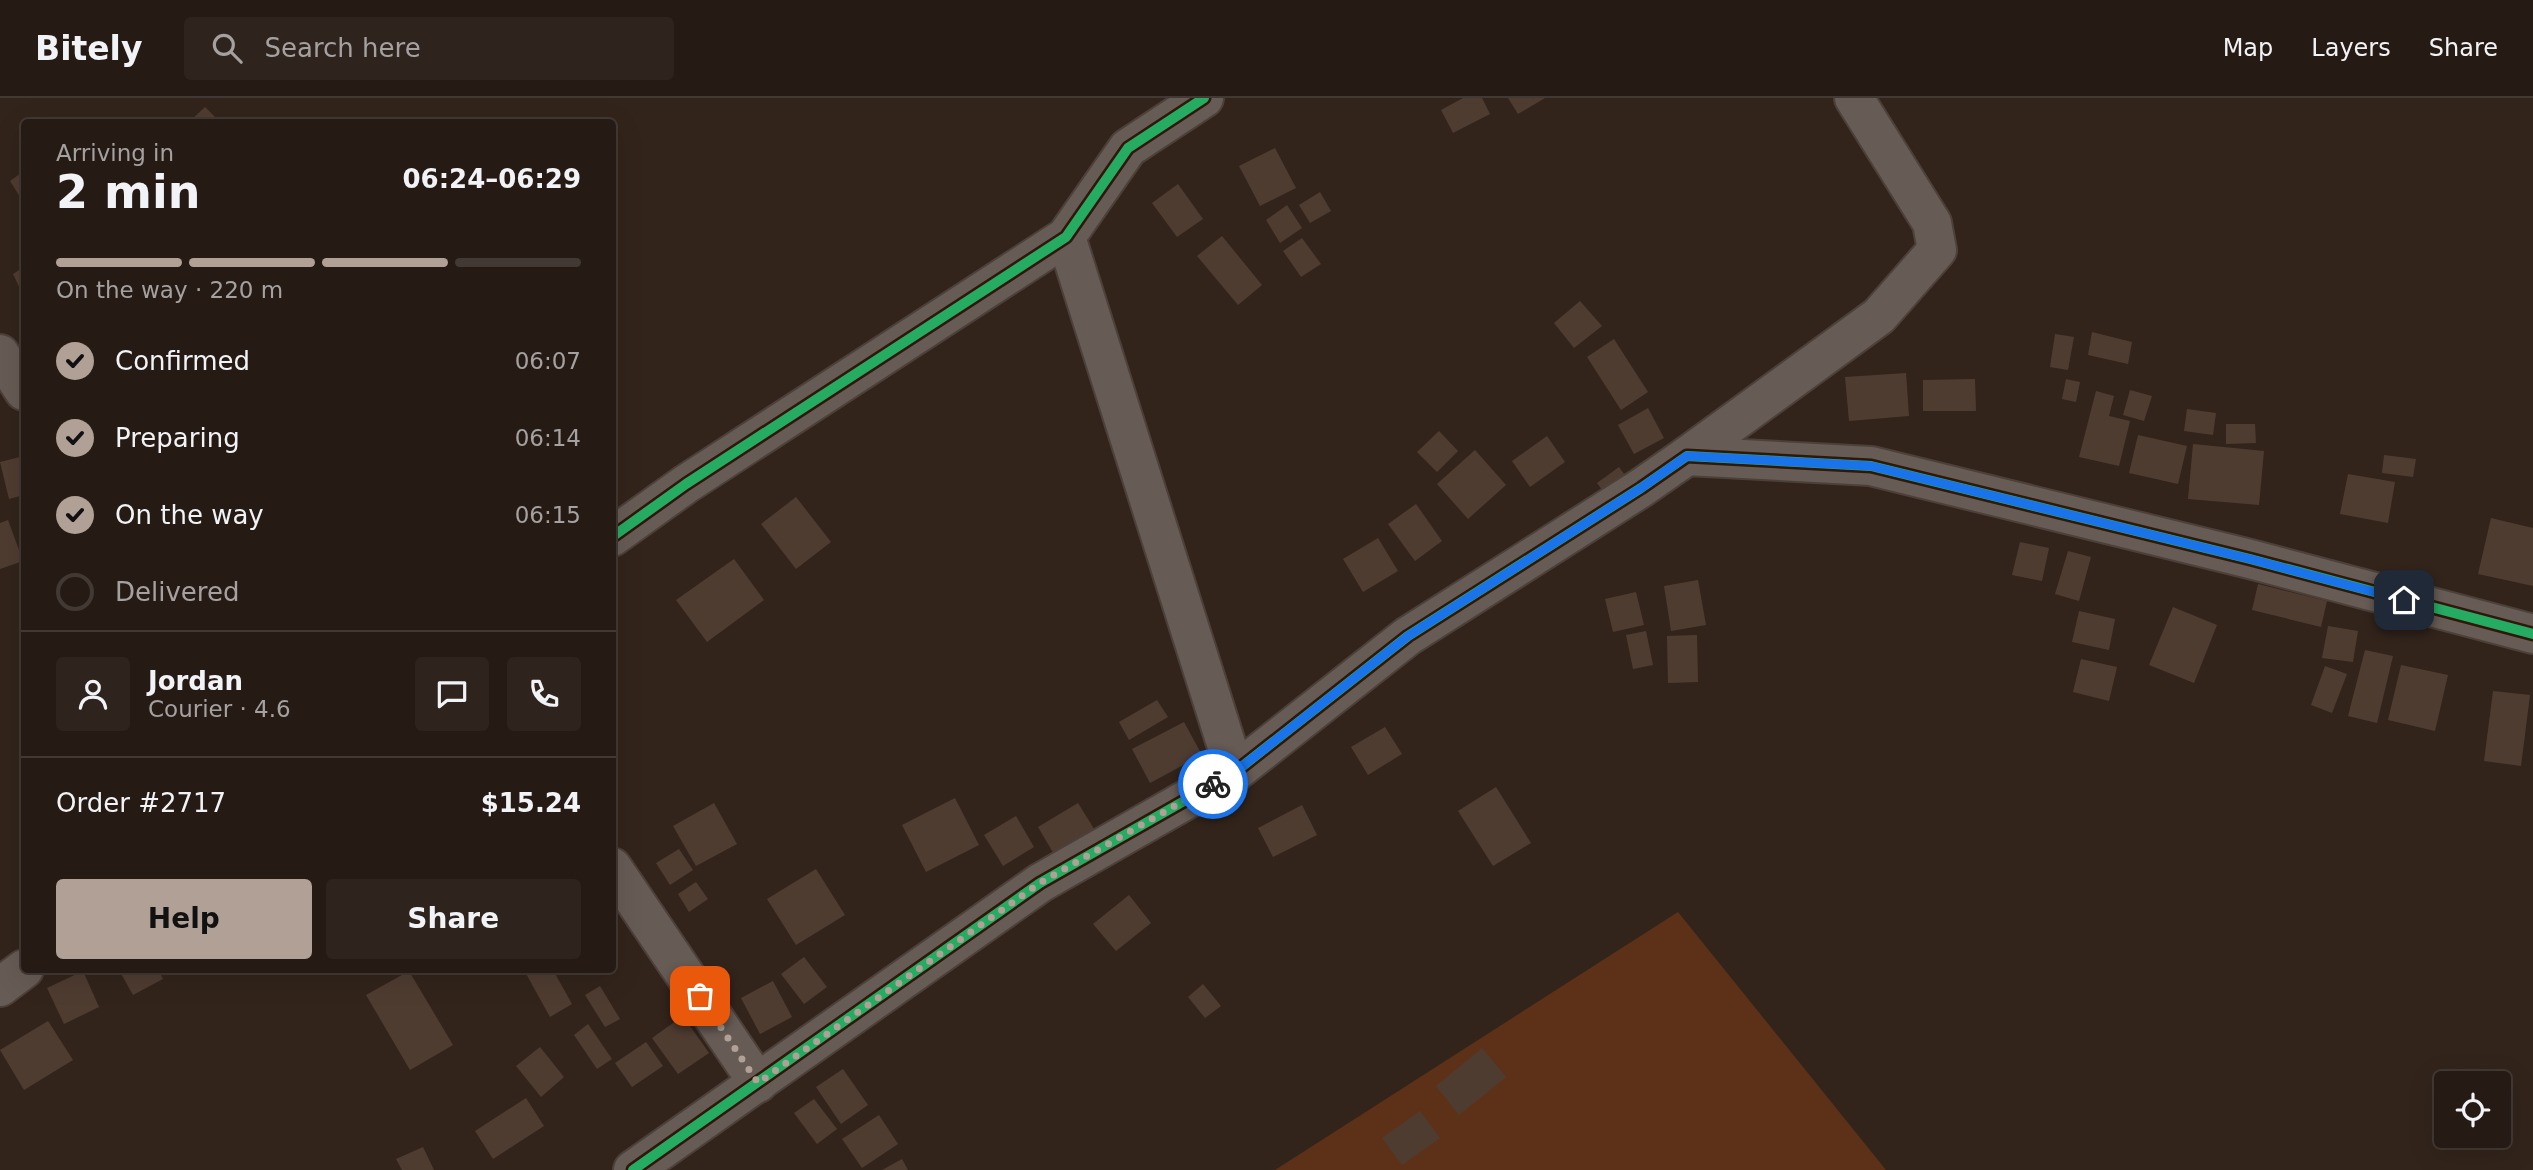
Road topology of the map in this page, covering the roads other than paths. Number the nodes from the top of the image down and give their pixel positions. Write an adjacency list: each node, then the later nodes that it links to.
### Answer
1 (1204, 98): 3 (street)
2 (1854, 98): 6 (street)
3 (1066, 237): 7 (street); 9 (street)
4 (0, 354): 5 (street)
5 (21, 386)
6 (1687, 456): 8 (street); 9 (street)
7 (616, 534)
8 (2533, 634)
9 (1235, 772): 13 (street)
10 (616, 873): 13 (street)
11 (21, 971): 12 (street)
12 (0, 988)
13 (758, 1083): 14 (street)
14 (633, 1170)

